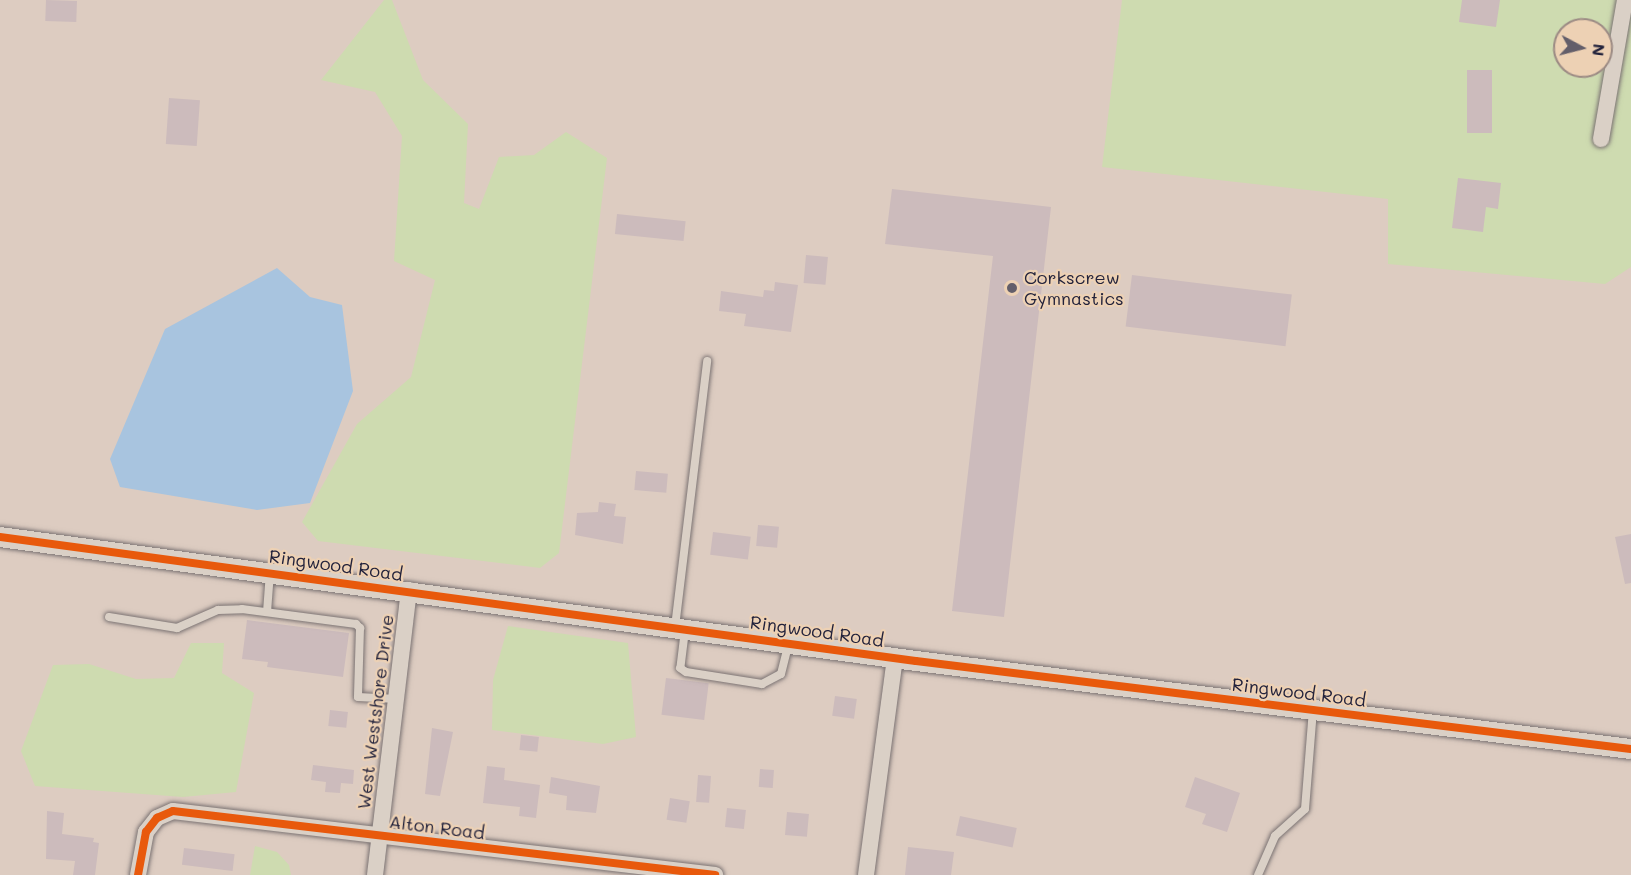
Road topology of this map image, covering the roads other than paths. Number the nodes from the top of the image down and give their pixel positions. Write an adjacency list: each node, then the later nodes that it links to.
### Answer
1 (1625, 0): 2 (street)
2 (1601, 139)
3 (707, 361): 9 (lane)
4 (0, 537): 5 (street, Ringwood Road)
5 (270, 572): 6 (street, Ringwood Road); 7 (lane)
6 (409, 590): 9 (street, Ringwood Road); 12 (street, West Westshore Drive)
7 (267, 612): 8 (lane); 12 (lane)
8 (109, 617)
9 (680, 627): 10 (street, Ringwood Road); 10 (lane)
10 (790, 643): 11 (street, Ringwood Road)
11 (895, 657): 13 (street, Ringwood Road); 20 (street)
12 (397, 699): 15 (street, West Westshore Drive)
13 (1314, 709): 14 (street, Ringwood Road); 21 (lane)
14 (1631, 749)
15 (380, 835): 16 (street, Alton Road); 17 (street, Alton Road); 18 (street, West Westshore Drive)
16 (612, 869): 19 (street, Alton Road)
17 (138, 875)
18 (375, 875)
19 (715, 875)
20 (866, 875)
21 (1258, 875)

